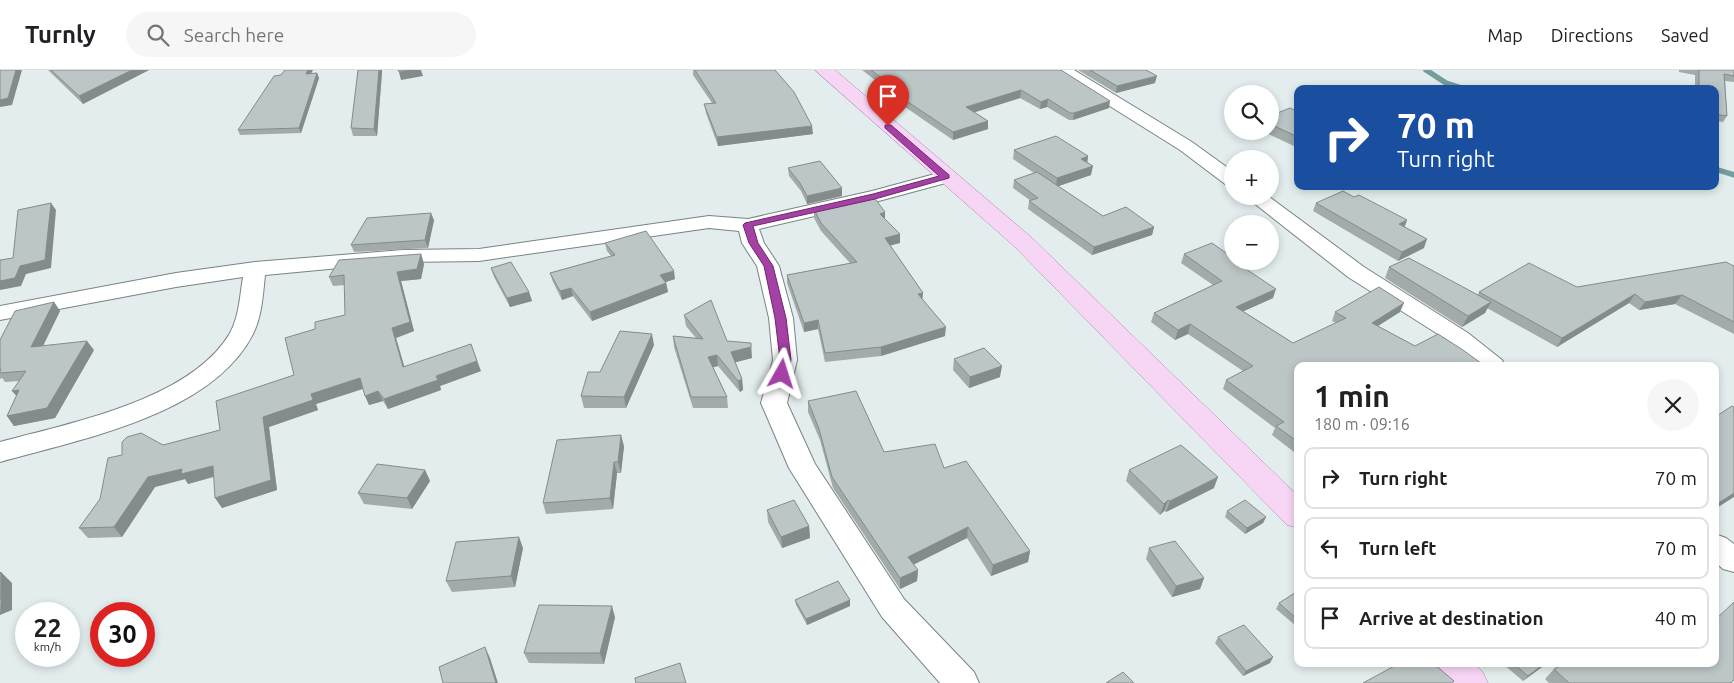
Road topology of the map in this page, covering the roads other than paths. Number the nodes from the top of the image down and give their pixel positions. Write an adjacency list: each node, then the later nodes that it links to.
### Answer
1 (824, 70): 4 (main road)
2 (1063, 70): 3 (street)
3 (1224, 174)
4 (946, 177): 6 (street); 11 (main road)
5 (1267, 205): 9 (street)
6 (748, 225): 7 (street); 15 (street)
7 (255, 268): 8 (street); 10 (street)
8 (0, 313)
9 (1488, 362)
10 (0, 452)
11 (1294, 512)
12 (1719, 549): 13 (street)
13 (1734, 560)
14 (1452, 667): 16 (main road)
15 (962, 683)
16 (1469, 683)

